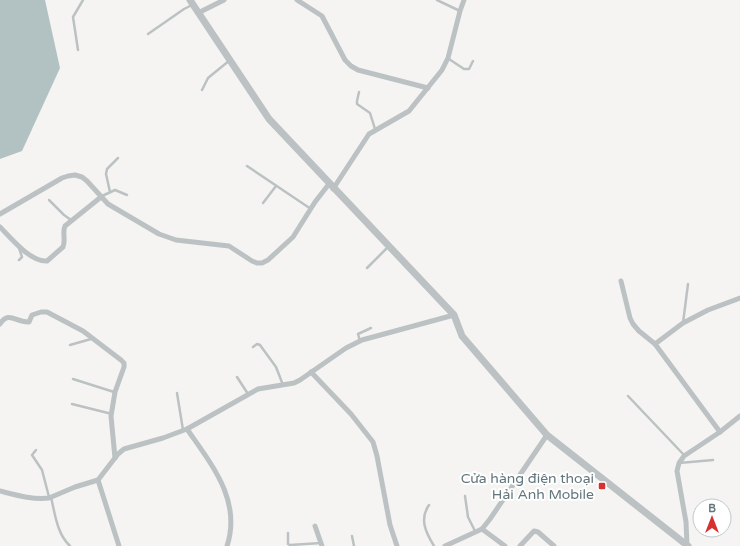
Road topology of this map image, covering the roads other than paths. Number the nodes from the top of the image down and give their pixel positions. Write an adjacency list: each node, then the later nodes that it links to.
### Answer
1 (83, 0): 11 (lane)
2 (224, 0): 7 (street)
3 (297, 0): 15 (street)
4 (437, 0): 8 (lane)
5 (464, 0): 8 (street)
6 (190, 2): 9 (street); 10 (lane)
7 (216, 2): 9 (street)
8 (460, 11): 12 (street)
9 (198, 13): 13 (street)
10 (148, 34)
11 (78, 50)
12 (448, 58): 14 (lane); 15 (street)
13 (230, 60): 16 (lane); 22 (street)
14 (473, 61)
15 (428, 88): 18 (street)
16 (202, 90)
17 (359, 92): 18 (lane)
18 (375, 129): 22 (street)
19 (118, 158): 23 (lane)
20 (247, 166): 21 (lane)
21 (276, 186): 27 (lane); 28 (lane)
22 (331, 186): 28 (street); 33 (street)
23 (110, 192): 24 (lane); 25 (lane)
24 (127, 195)
25 (101, 197): 28 (street); 29 (street); 30 (street)
26 (49, 200): 30 (lane)
27 (263, 203)
28 (311, 209)
29 (0, 214)
30 (71, 220): 32 (street)
31 (0, 227): 32 (street)
32 (18, 245): 34 (lane)
33 (388, 246): 35 (lane); 39 (street)
34 (19, 260)
35 (367, 268)
36 (621, 281): 45 (street)
37 (688, 284): 40 (lane)
38 (740, 298): 40 (street)
39 (454, 315): 44 (street); 61 (street)
40 (683, 323): 45 (street)
41 (0, 324): 43 (street)
42 (371, 328): 44 (lane)
43 (92, 338): 46 (lane); 52 (street)
44 (360, 341): 48 (street)
45 (655, 344): 60 (street)
46 (70, 345)
47 (252, 347): 51 (lane)
48 (311, 372): 51 (street); 83 (street)
49 (237, 377): 54 (lane)
50 (72, 379): 52 (lane)
51 (283, 385): 54 (street)
52 (115, 392): 57 (street)
53 (177, 393): 59 (lane)
54 (248, 394): 59 (street)
55 (628, 396): 63 (lane)
56 (72, 404): 57 (lane)
57 (112, 414): 64 (street)
58 (740, 416): 60 (street)
59 (185, 430): 64 (street); 81 (street)
60 (720, 432): 63 (street)
61 (548, 435): 73 (street); 78 (street)
62 (36, 450): 70 (lane)
63 (684, 456): 66 (street)
64 (115, 458): 67 (street)
65 (713, 460): 66 (lane)
66 (678, 463): 78 (street)
67 (98, 480): 70 (street); 80 (street)
68 (0, 491): 70 (street)
69 (465, 496): 74 (lane)
70 (50, 498): 79 (lane)
71 (429, 505): 84 (lane)
72 (315, 526): 77 (street)
73 (482, 529): 74 (street); 86 (street)
74 (476, 532): 85 (street)
75 (288, 533): 77 (lane)
76 (352, 536): 82 (lane)
77 (321, 545)
78 (687, 545)
79 (70, 546)
80 (119, 546)
81 (227, 546)
82 (354, 546)
83 (396, 546)
84 (434, 546)
85 (445, 546)
86 (505, 546)
87 (520, 546): 88 (street)
88 (554, 546)

